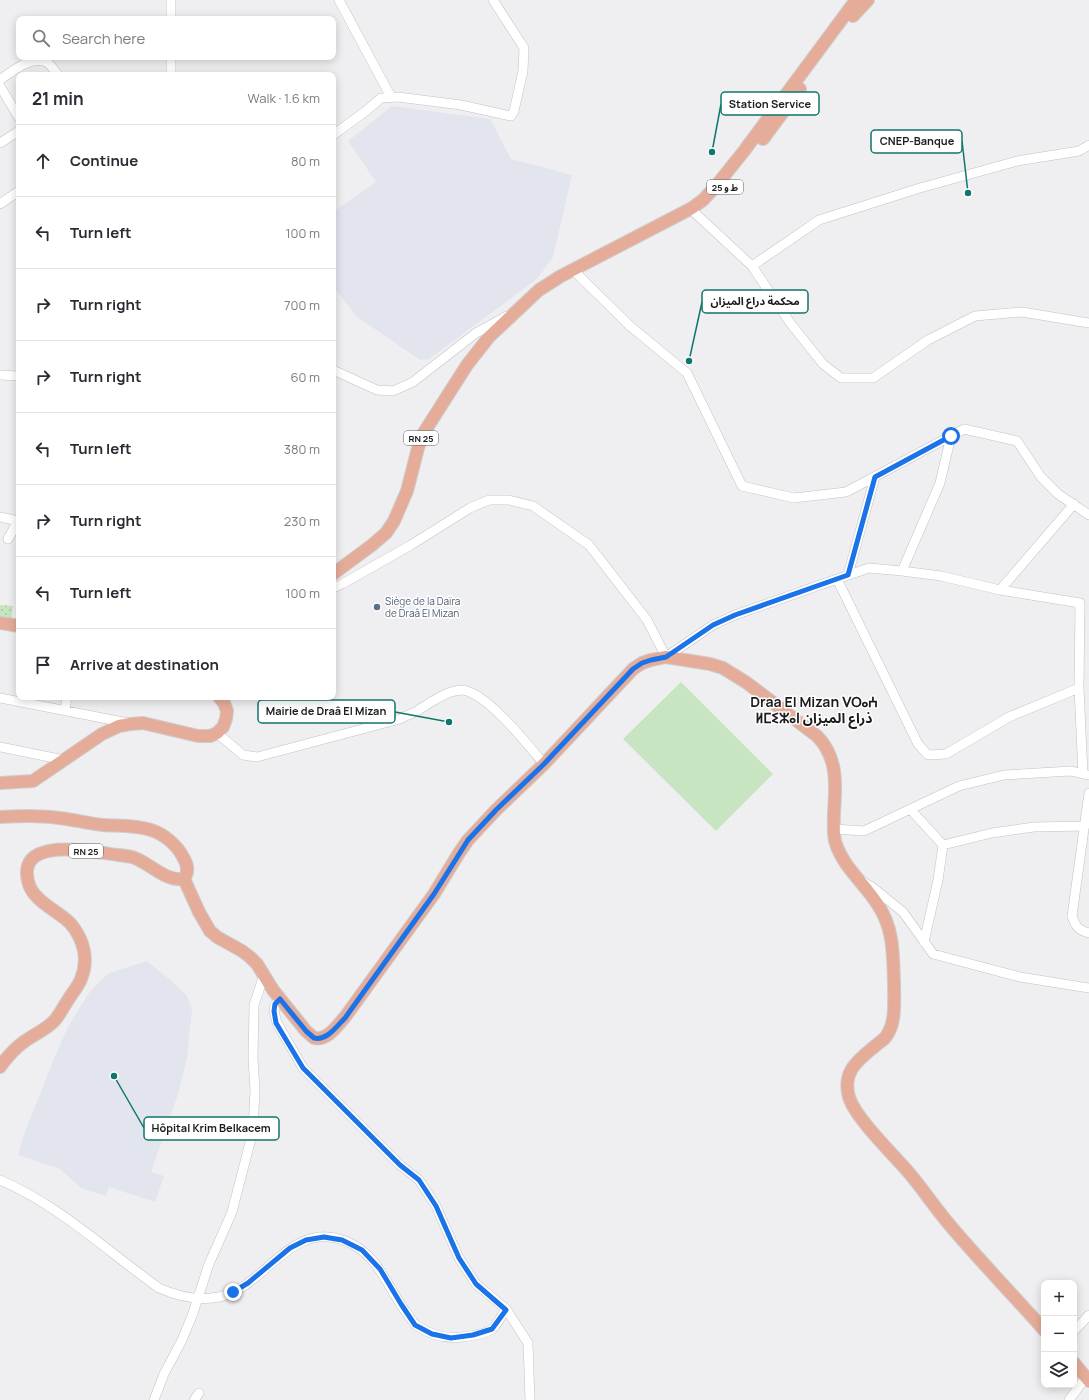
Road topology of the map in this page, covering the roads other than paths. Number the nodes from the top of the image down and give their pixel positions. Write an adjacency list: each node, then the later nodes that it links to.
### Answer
1 (171, 0): 6 (street)
2 (339, 0): 12 (street)
3 (493, 0): 12 (street)
4 (856, 0): 22 (main road, RN 25)
5 (868, 0): 20 (main road, ط و 25)
6 (171, 16)
7 (171, 60): 9 (street)
8 (56, 72): 10 (street)
9 (171, 72)
10 (0, 80)
11 (0, 86): 13 (street)
12 (391, 97): 15 (street)
13 (16, 113)
14 (16, 133): 16 (street)
15 (336, 133)
16 (0, 143)
17 (1089, 145): 21 (street)
18 (16, 193): 19 (street)
19 (0, 204)
20 (696, 214): 21 (street); 22 (main road, ط و 25)
21 (752, 266): 24 (street)
22 (575, 272): 23 (main road, RN 25); 29 (street)
23 (519, 308): 25 (street); 37 (main road, RN 25)
24 (1089, 323)
25 (336, 371)
26 (0, 375): 27 (street)
27 (16, 376)
28 (951, 436): 29 (street); 30 (street); 36 (street)
29 (875, 477): 38 (street)
30 (1074, 504): 31 (street); 41 (street)
31 (1089, 515)
32 (0, 517): 33 (street)
33 (16, 520)
34 (16, 524): 35 (street)
35 (8, 539)
36 (902, 571): 38 (street); 41 (street)
37 (336, 572)
38 (848, 575): 39 (street)
39 (837, 579): 45 (street); 46 (street)
40 (336, 587): 45 (street)
41 (1000, 590): 42 (street)
42 (1084, 603): 46 (street)
43 (0, 623): 44 (main road)
44 (16, 626)
45 (666, 657): 55 (main road); 62 (main road)
46 (1079, 688): 56 (street)
47 (0, 698): 50 (street)
48 (67, 700): 50 (street)
49 (221, 700): 52 (main road)
50 (65, 710): 51 (street)
51 (131, 724): 52 (main road); 54 (main road)
52 (217, 733): 55 (street)
53 (0, 746): 54 (street)
54 (64, 760): 57 (main road)
55 (544, 764): 70 (main road)
56 (1086, 774): 59 (street)
57 (0, 783)
58 (1089, 793): 61 (street)
59 (911, 810): 62 (street); 63 (street)
60 (0, 817): 64 (main road)
61 (1085, 826): 63 (street); 66 (street)
62 (834, 829): 65 (main road)
63 (943, 845): 67 (street)
64 (184, 879): 68 (main road); 71 (main road, RN 25)
65 (859, 880): 67 (street); 76 (main road)
66 (1089, 933)
67 (924, 942): 69 (street)
68 (264, 975): 70 (main road); 73 (street)
69 (1089, 988)
70 (280, 999): 74 (street)
71 (0, 1067)
72 (0, 1180): 73 (street)
73 (198, 1298): 74 (street); 80 (street)
74 (506, 1310): 81 (street)
75 (1089, 1315): 77 (street)
76 (1041, 1327)
77 (1077, 1328)
78 (1077, 1366): 79 (main road)
79 (1088, 1379): 82 (street)
80 (154, 1400)
81 (530, 1400)
82 (1069, 1400)

